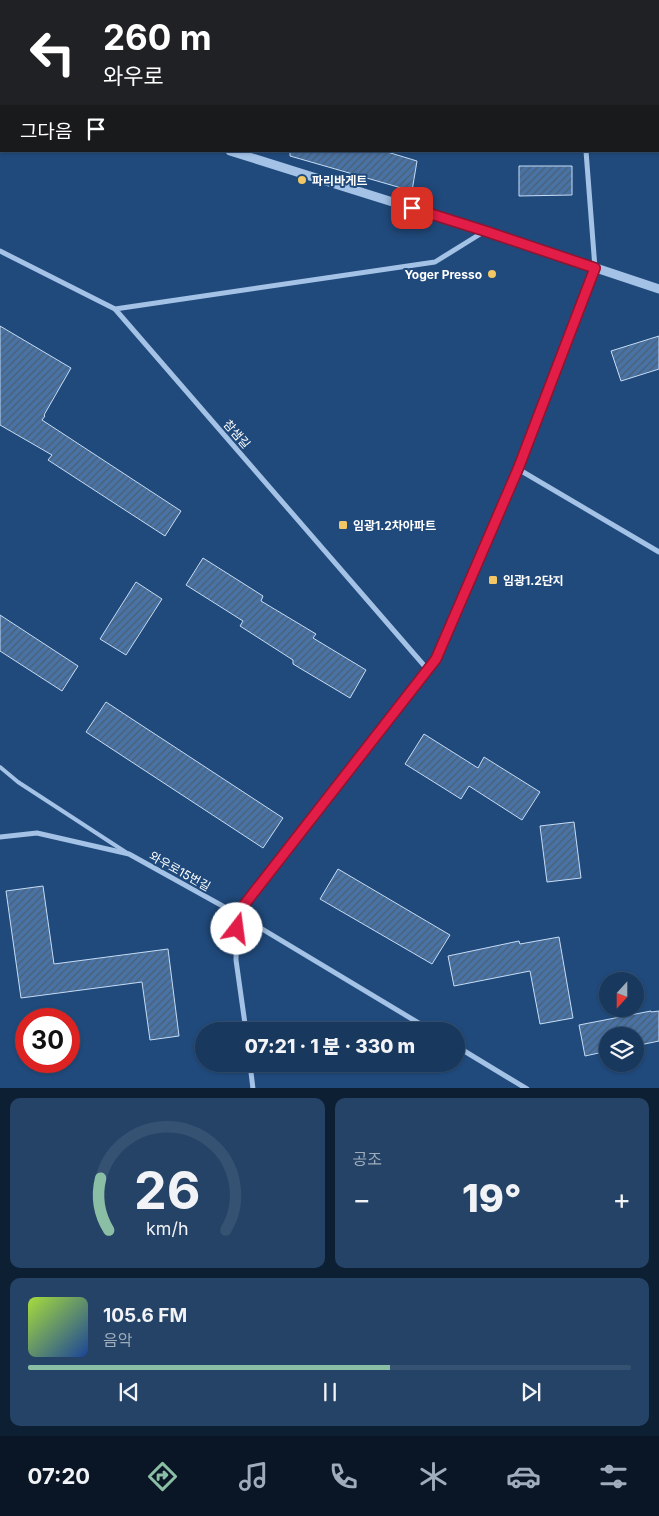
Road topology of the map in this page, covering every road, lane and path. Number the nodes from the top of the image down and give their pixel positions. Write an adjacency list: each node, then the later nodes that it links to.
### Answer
1 (233, 152): 3 (street)
2 (586, 152): 5 (street)
3 (485, 231): 5 (street); 7 (street)
4 (0, 251): 7 (street, 참샘길)
5 (595, 268): 6 (street); 8 (street)
6 (659, 289)
7 (115, 309): 10 (street, 참샘길)
8 (518, 469): 9 (street); 10 (street)
9 (659, 552)
10 (428, 670): 14 (street)
11 (0, 767): 13 (lane, 와우로15번길)
12 (0, 837): 13 (street)
13 (129, 854): 14 (street, 와우로15번길)
14 (237, 914): 15 (street); 16 (street, 와우로15번길)
15 (245, 1022)
16 (417, 1022)
17 (465, 1051): 20 (street)
18 (251, 1072): 19 (street)
19 (254, 1088)
20 (527, 1088)

